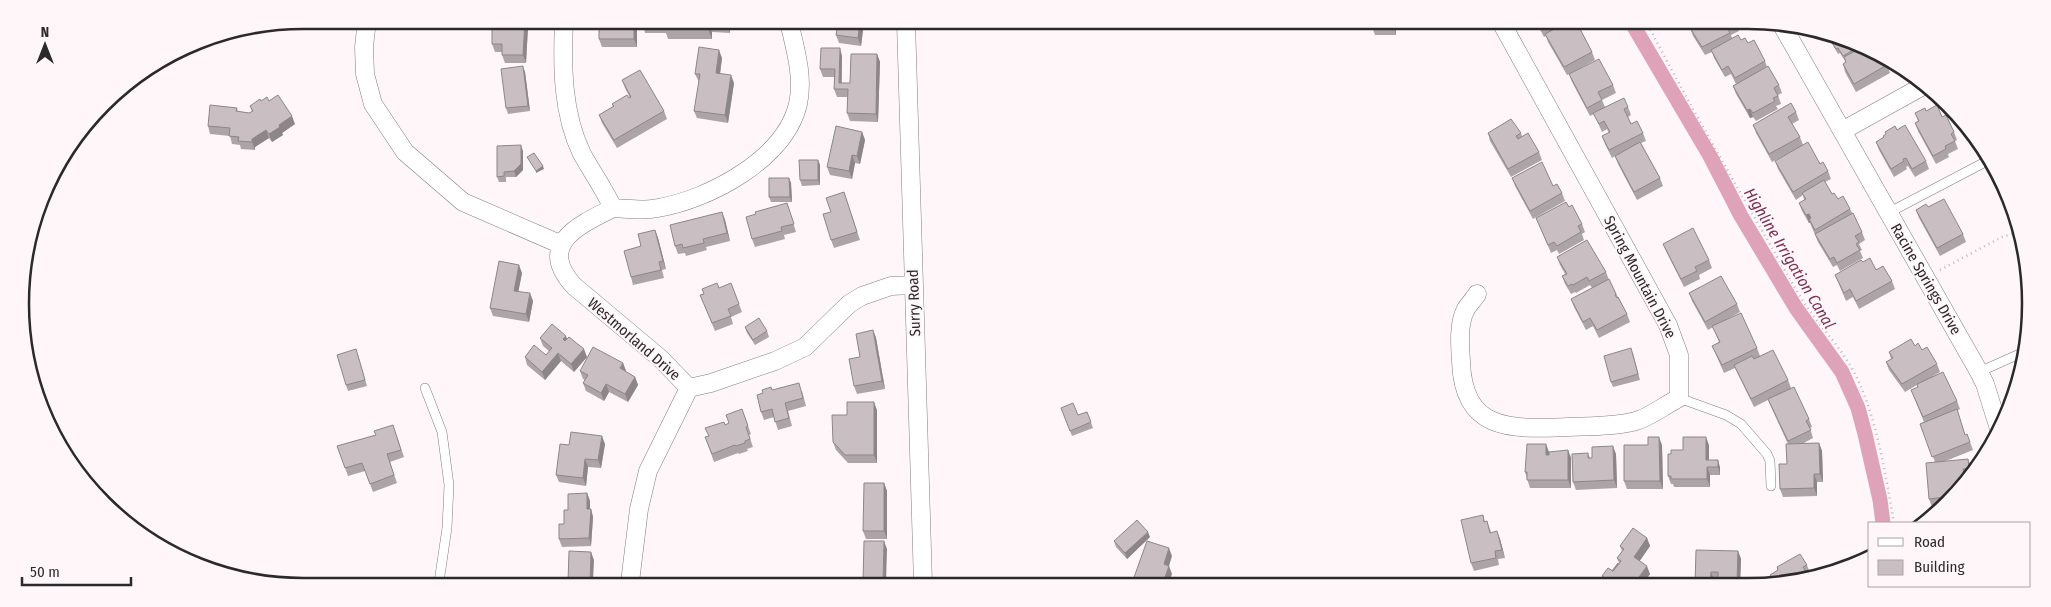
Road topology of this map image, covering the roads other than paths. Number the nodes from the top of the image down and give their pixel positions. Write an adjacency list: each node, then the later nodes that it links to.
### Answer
1 (366, 29): 12 (street)
2 (564, 29): 10 (street)
3 (791, 29): 10 (street)
4 (906, 29): 13 (street, Surry Road)
5 (1505, 29): 19 (street, Spring Mountain Drive)
6 (1786, 31): 8 (street, Racine Springs Drive)
7 (1918, 89): 8 (street)
8 (1842, 131): 11 (street, Racine Springs Drive)
9 (1983, 163): 11 (lane)
10 (613, 208): 12 (street)
11 (1888, 213): 16 (street, Racine Springs Drive)
12 (562, 245): 18 (street, Westmorland Drive)
13 (913, 285): 18 (street); 24 (street, Surry Road)
14 (1478, 294): 19 (street)
15 (2017, 356): 16 (lane)
16 (1980, 372): 20 (street, Racine Springs Drive)
17 (425, 388): 22 (lane)
18 (689, 388): 23 (street, Westmorland Drive)
19 (1679, 398): 21 (lane)
20 (1996, 420)
21 (1771, 486)
22 (440, 578)
23 (630, 578)
24 (923, 578)

